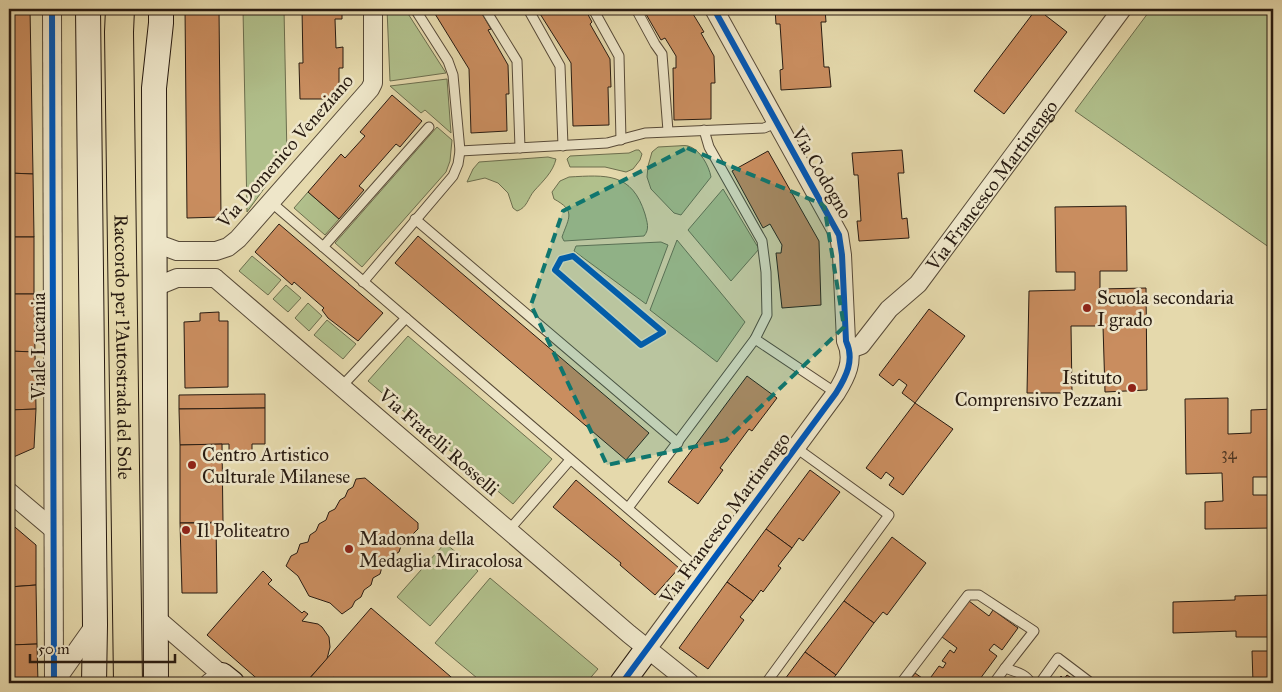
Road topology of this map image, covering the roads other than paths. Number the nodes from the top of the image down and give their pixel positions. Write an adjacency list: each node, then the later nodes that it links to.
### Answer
1 (52, 9): 40 (street, Viale Lucania)
2 (88, 9): 44 (main road)
3 (120, 9): 50 (highway, Raccordo per l'Autostrada del Sole)
4 (161, 9): 23 (main road)
5 (373, 9): 21 (street, Via Domenico Veneziano)
6 (415, 9): 20 (lane)
7 (485, 9): 19 (lane)
8 (528, 9): 18 (lane)
9 (593, 9): 17 (lane)
10 (636, 9): 16 (lane)
11 (714, 9): 13 (street, Via Codogno)
12 (1122, 9): 31 (street, Via Francesco Martinengo)
13 (776, 123): 15 (lane); 31 (street, Via Codogno)
14 (429, 127): 24 (lane)
15 (704, 130): 16 (lane); 30 (lane)
16 (668, 131): 17 (lane)
17 (621, 140): 18 (lane)
18 (563, 146): 19 (lane)
19 (520, 148): 20 (lane)
20 (460, 151): 22 (lane)
21 (272, 203): 24 (lane); 25 (street, Via Domenico Veneziano)
22 (415, 219): 27 (lane); 35 (lane)
23 (155, 243): 25 (street, Via Domenico Veneziano); 28 (main road)
24 (323, 247): 27 (lane)
25 (216, 251): 26 (street, Via Domenico Veneziano)
26 (215, 278): 28 (street); 33 (street, Via Fratelli Rosselli)
27 (363, 282): 29 (lane)
28 (155, 287): 43 (main road)
29 (406, 318): 33 (lane); 37 (lane)
30 (755, 339): 34 (lane); 35 (lane)
31 (850, 349): 32 (street, Via Codogno)
32 (850, 368): 34 (street, Via Francesco Martinengo)
33 (342, 386): 41 (street, Via Fratelli Rosselli)
34 (836, 393): 36 (street, Via Francesco Martinengo)
35 (678, 443): 39 (lane)
36 (796, 447): 42 (street, Via Francesco Martinengo); 54 (lane, Via Francesco Martinengo)
37 (570, 460): 39 (lane); 41 (lane)
38 (9, 492): 40 (street)
39 (628, 508): 42 (lane)
40 (53, 529): 48 (street, Viale Lucania)
41 (509, 530): 45 (street, Via Fratelli Rosselli)
42 (703, 573): 45 (street, Via Francesco Martinengo)
43 (156, 618): 47 (street); 51 (main road)
44 (95, 625): 48 (street, Viale Lucania); 49 (main road)
45 (647, 649): 52 (main road, Via Francesco Martinengo); 53 (street, Via Fratelli Rosselli)
46 (1005, 668): 55 (lane); 56 (lane); 57 (lane)
47 (221, 680)
48 (54, 683)
49 (94, 683)
50 (128, 683)
51 (156, 683)
52 (622, 683)
53 (690, 683)
54 (766, 683)
55 (901, 683)
56 (994, 683)
57 (1031, 683)
58 (1040, 683): 59 (lane)
59 (1091, 683)

